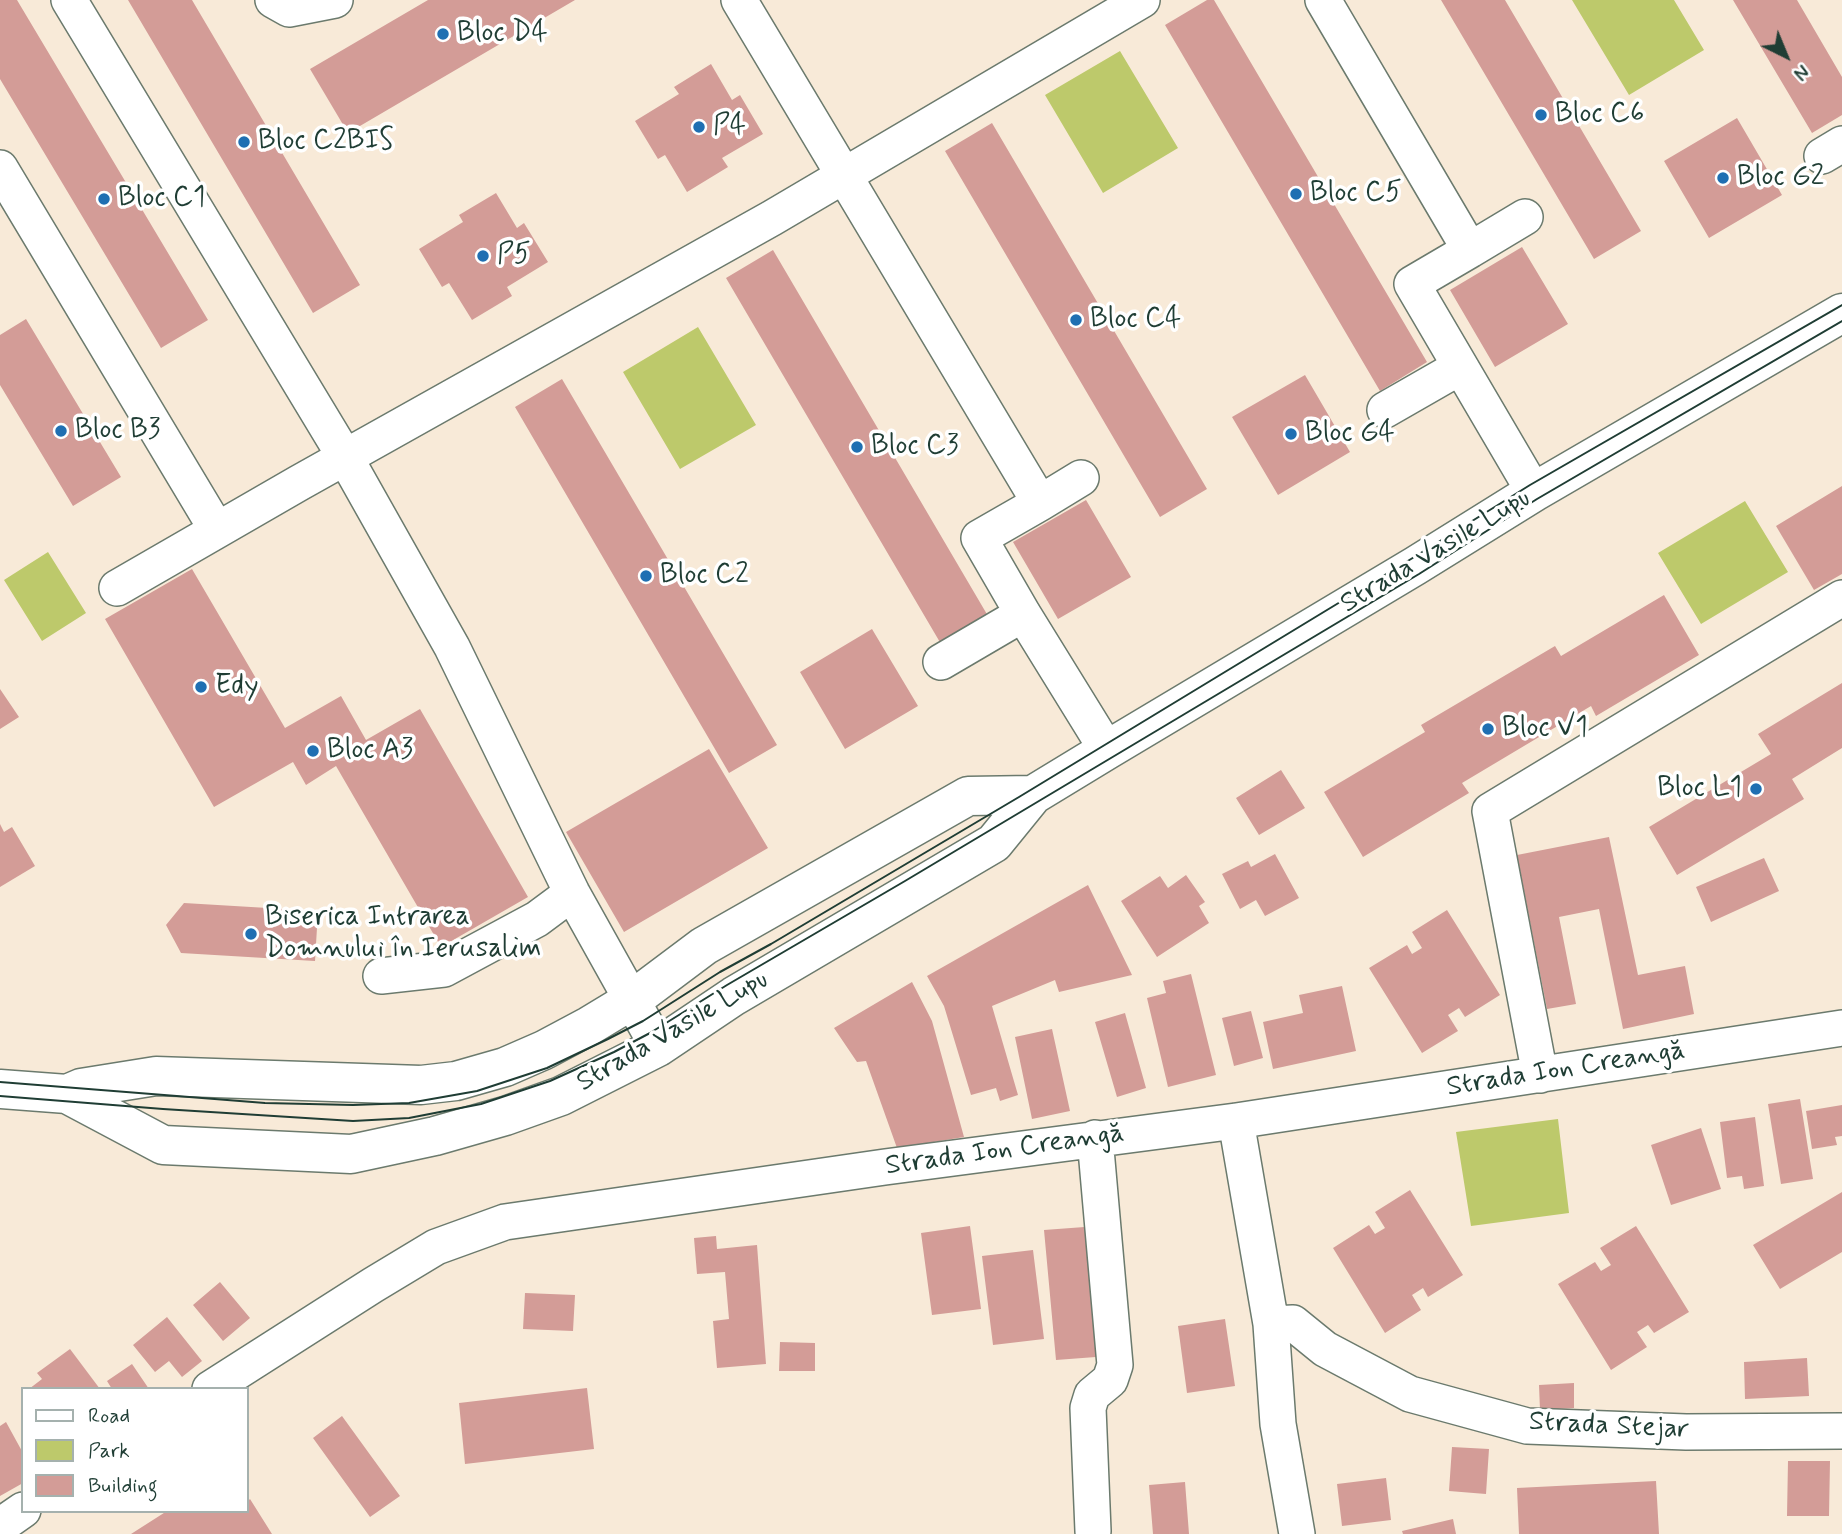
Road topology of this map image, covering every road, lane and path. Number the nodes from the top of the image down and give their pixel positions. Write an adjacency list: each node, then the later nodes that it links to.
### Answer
1 (69, 0): 14 (street)
2 (273, 0): 3 (street)
3 (335, 0)
4 (739, 0): 8 (street)
5 (1142, 0): 8 (street)
6 (1323, 0): 10 (street)
7 (0, 168): 18 (street)
8 (844, 176): 14 (street); 17 (street)
9 (1525, 218): 10 (street)
10 (1470, 250): 12 (street)
11 (1842, 313): 16 (main road, Strada Vasile Lupu)
12 (1460, 367): 13 (street); 16 (street)
13 (1385, 410)
14 (345, 457): 18 (street); 25 (street)
15 (1081, 478): 17 (street)
16 (1534, 492): 23 (main road, Strada Vasile Lupu)
17 (1040, 503): 21 (street)
18 (217, 530): 19 (street)
19 (117, 588)
20 (1842, 598): 30 (street)
21 (1023, 614): 22 (street); 23 (street)
22 (940, 662)
23 (1107, 750): 24 (main road, Strada Vasile Lupu)
24 (1033, 795): 27 (main road, Strada Vasile Lupu); 29 (main road, Strada Vasile Lupu)
25 (572, 893): 26 (street); 27 (street)
26 (381, 976)
27 (632, 1000): 29 (street); 32 (main road, Strada Vasile Lupu)
28 (1842, 1028): 30 (street, Strada Ion Creangă)
29 (658, 1047): 32 (main road, Strada Vasile Lupu)
30 (1540, 1075): 33 (street, Strada Ion Creangă)
31 (0, 1089): 32 (main road, Strada Vasile Lupu)
32 (67, 1094)
33 (1236, 1121): 34 (street, Strada Ion Creangă); 35 (street)
34 (1096, 1138): 36 (street, Strada Ion Creangă); 40 (street)
35 (1271, 1324): 37 (street, Strada Stejar); 41 (street)
36 (213, 1387)
37 (1842, 1431)
38 (21, 1511): 39 (street)
39 (0, 1526)
40 (1093, 1531)
41 (1297, 1534)

